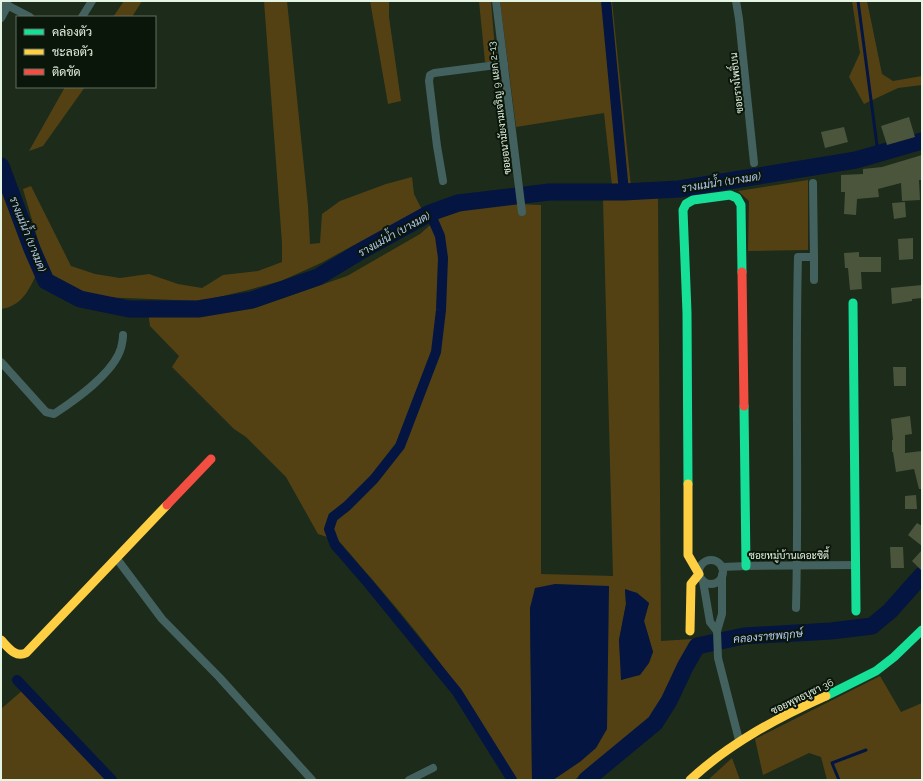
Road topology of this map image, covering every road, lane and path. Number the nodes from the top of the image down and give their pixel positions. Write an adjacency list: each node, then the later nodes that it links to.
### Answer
1 (92, 1): 6 (street)
2 (496, 1): 8 (street, ซอยอนามัยงามเจริญ 9 แยก 2-13)
3 (736, 1): 9 (street, ซอยรางโพธิ์บน)
4 (10, 4): 5 (street); 7 (street)
5 (28, 16)
6 (83, 16)
7 (1, 18)
8 (504, 64): 10 (street); 12 (street, ซอยอนามัยงามเจริญ 9 แยก 2-13)
9 (754, 163)
10 (443, 181)
11 (813, 183): 13 (street)
12 (522, 212)
13 (814, 257): 14 (street); 22 (street)
14 (814, 280)
15 (853, 303): 20 (street)
16 (123, 335): 17 (street)
17 (1, 362)
18 (212, 459): 19 (street)
19 (116, 559): 30 (street); 33 (street)
20 (856, 565): 22 (street, ซอยหมู่บ้านเดอะซิตี้); 26 (street)
21 (746, 566): 22 (street, ซอยหมู่บ้านเดอะซิตี้); 23 (street, ซอยหมู่บ้านเดอะซิตี้); 24 (street)
22 (797, 566): 25 (street)
23 (722, 571): 24 (street, ซอยหมู่บ้านเดอะซิตี้); 24 (street); 29 (street)
24 (701, 577): 28 (street); 29 (street)
25 (796, 608)
26 (856, 611)
27 (922, 630): 31 (street, ซอยพุทธบูชา 36)
28 (690, 631)
29 (718, 634): 31 (street)
30 (1, 640)
31 (739, 740): 35 (street, ซอยพุทธบูชา 36)
32 (433, 768): 34 (street)
33 (312, 780)
34 (409, 780)
35 (690, 780)

